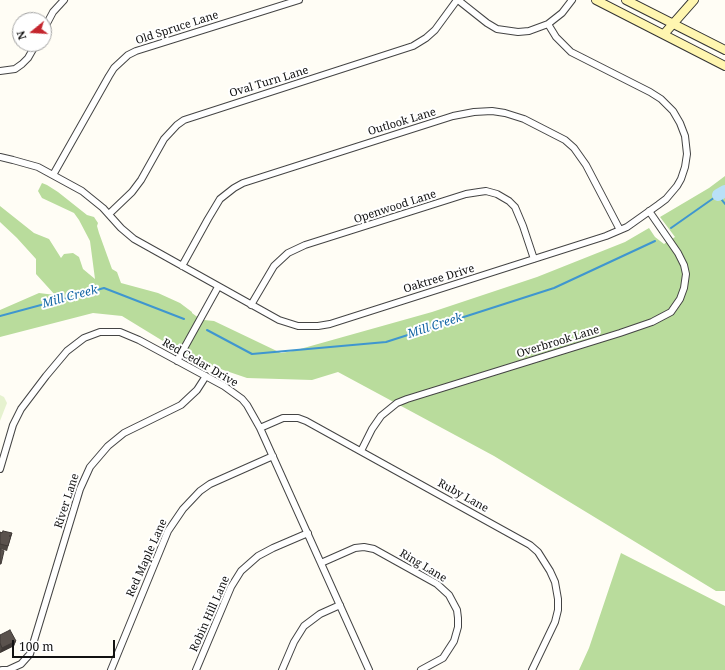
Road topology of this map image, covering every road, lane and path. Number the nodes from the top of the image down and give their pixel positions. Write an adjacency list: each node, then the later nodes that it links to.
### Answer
1 (64, 0): 8 (street)
2 (299, 0): 17 (street, Old Spruce Lane)
3 (458, 0): 9 (street); 19 (street, Oval Turn Lane)
4 (572, 0): 9 (street)
5 (596, 0): 11 (main road)
6 (626, 0): 10 (main road)
7 (694, 0): 10 (main road)
8 (52, 14)
9 (548, 24): 18 (street, Oaktree Drive)
10 (674, 24): 11 (main road); 12 (main road)
11 (664, 34): 14 (main road)
12 (725, 50)
13 (31, 52): 15 (street)
14 (725, 66)
15 (0, 71)
16 (0, 157): 17 (street, Oaktree Drive)
17 (53, 175): 19 (street, Oaktree Drive)
18 (649, 212): 20 (street, Oaktree Drive); 28 (street, Overbrook Lane)
19 (109, 214): 22 (street, Oaktree Drive)
20 (620, 230): 21 (street, Oaktree Drive); 22 (street, Outlook Lane)
21 (534, 260): 24 (street, Oaktree Drive); 24 (street, Openwood Lane)
22 (182, 266): 23 (street, Oaktree Drive)
23 (218, 287): 24 (street, Oaktree Drive); 25 (street)
24 (251, 305)
25 (177, 361): 26 (street, Red Cedar Drive); 30 (street, Red Cedar Drive)
26 (206, 376): 27 (street, Red Cedar Drive); 34 (street, River Lane)
27 (260, 428): 28 (street, Ruby Lane); 29 (street, Red Cedar Drive)
28 (361, 451): 40 (street, Ruby Lane)
29 (273, 456): 31 (street, Red Cedar Drive); 35 (street, Red Maple Lane)
30 (0, 469)
31 (308, 533): 32 (street, Red Cedar Drive); 36 (street, Robin Hill Lane)
32 (321, 563): 33 (street, Red Cedar Drive); 39 (street, Ring Lane)
33 (340, 605): 37 (street); 38 (street, Red Cedar Drive)
34 (1, 670)
35 (111, 670)
36 (196, 670)
37 (282, 670)
38 (369, 670)
39 (421, 670)
40 (532, 670)

